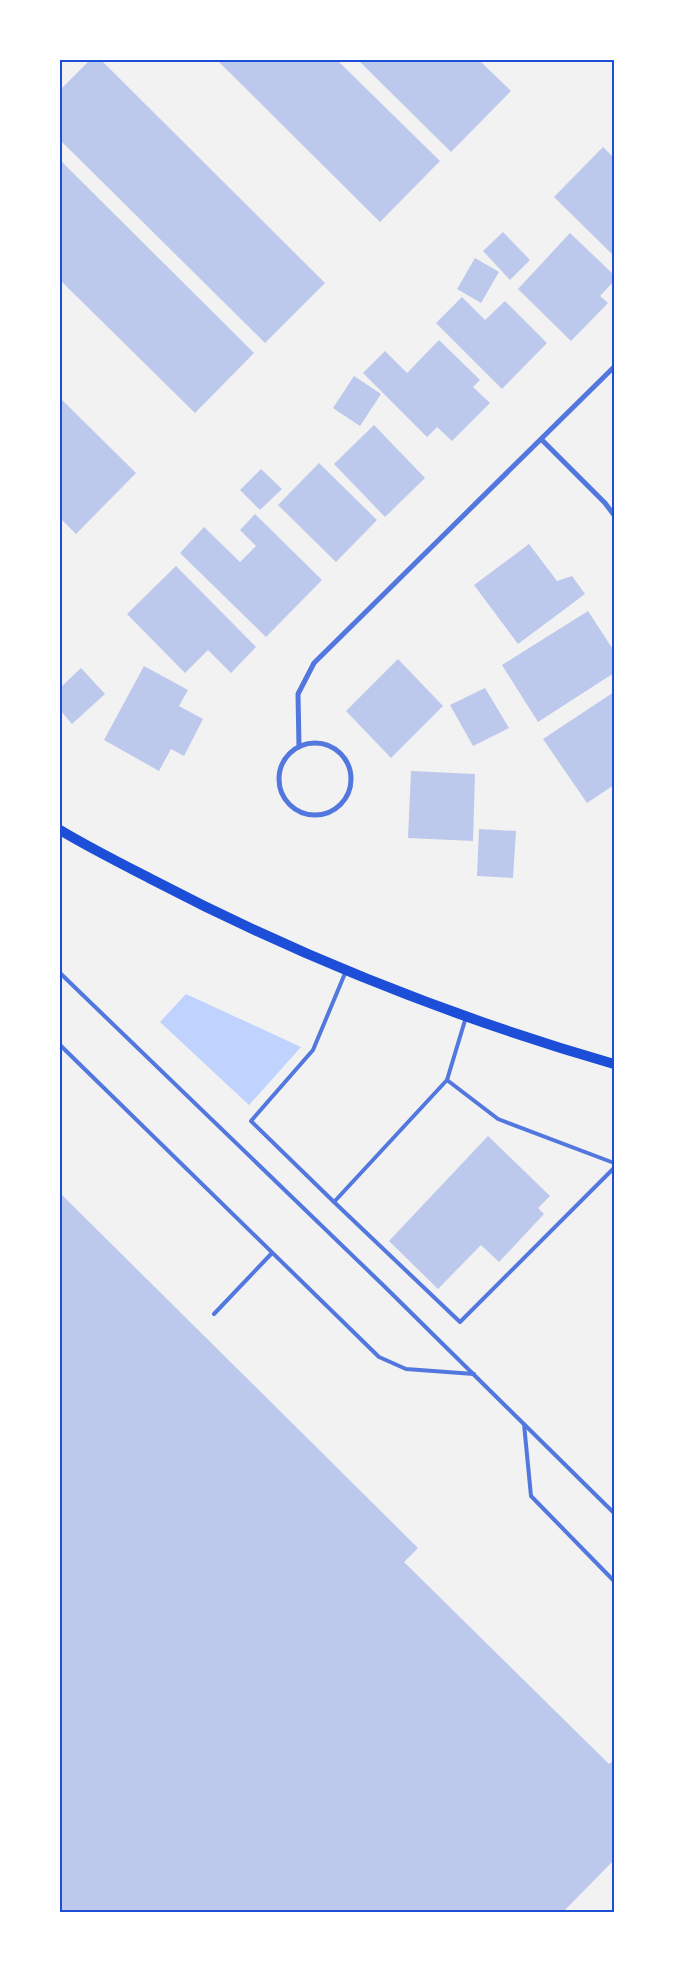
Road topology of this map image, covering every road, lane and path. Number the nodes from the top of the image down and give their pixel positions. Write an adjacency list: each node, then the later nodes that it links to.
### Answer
1 (614, 367): 2 (street)
2 (542, 440): 3 (street); 4 (street)
3 (614, 515)
4 (299, 747): 4 (street)
5 (60, 830): 6 (main road)
6 (346, 971): 8 (main road); 14 (lane)
7 (60, 973): 17 (lane)
8 (466, 1017): 10 (main road); 11 (lane)
9 (60, 1045): 15 (lane)
10 (614, 1064)
11 (447, 1080): 12 (lane); 14 (lane)
12 (614, 1163)
13 (614, 1168): 14 (lane)
14 (334, 1202)
15 (272, 1253): 16 (lane); 17 (lane)
16 (214, 1314)
17 (474, 1374): 18 (lane)
18 (524, 1424): 19 (lane); 20 (lane)
19 (614, 1513)
20 (614, 1581)

